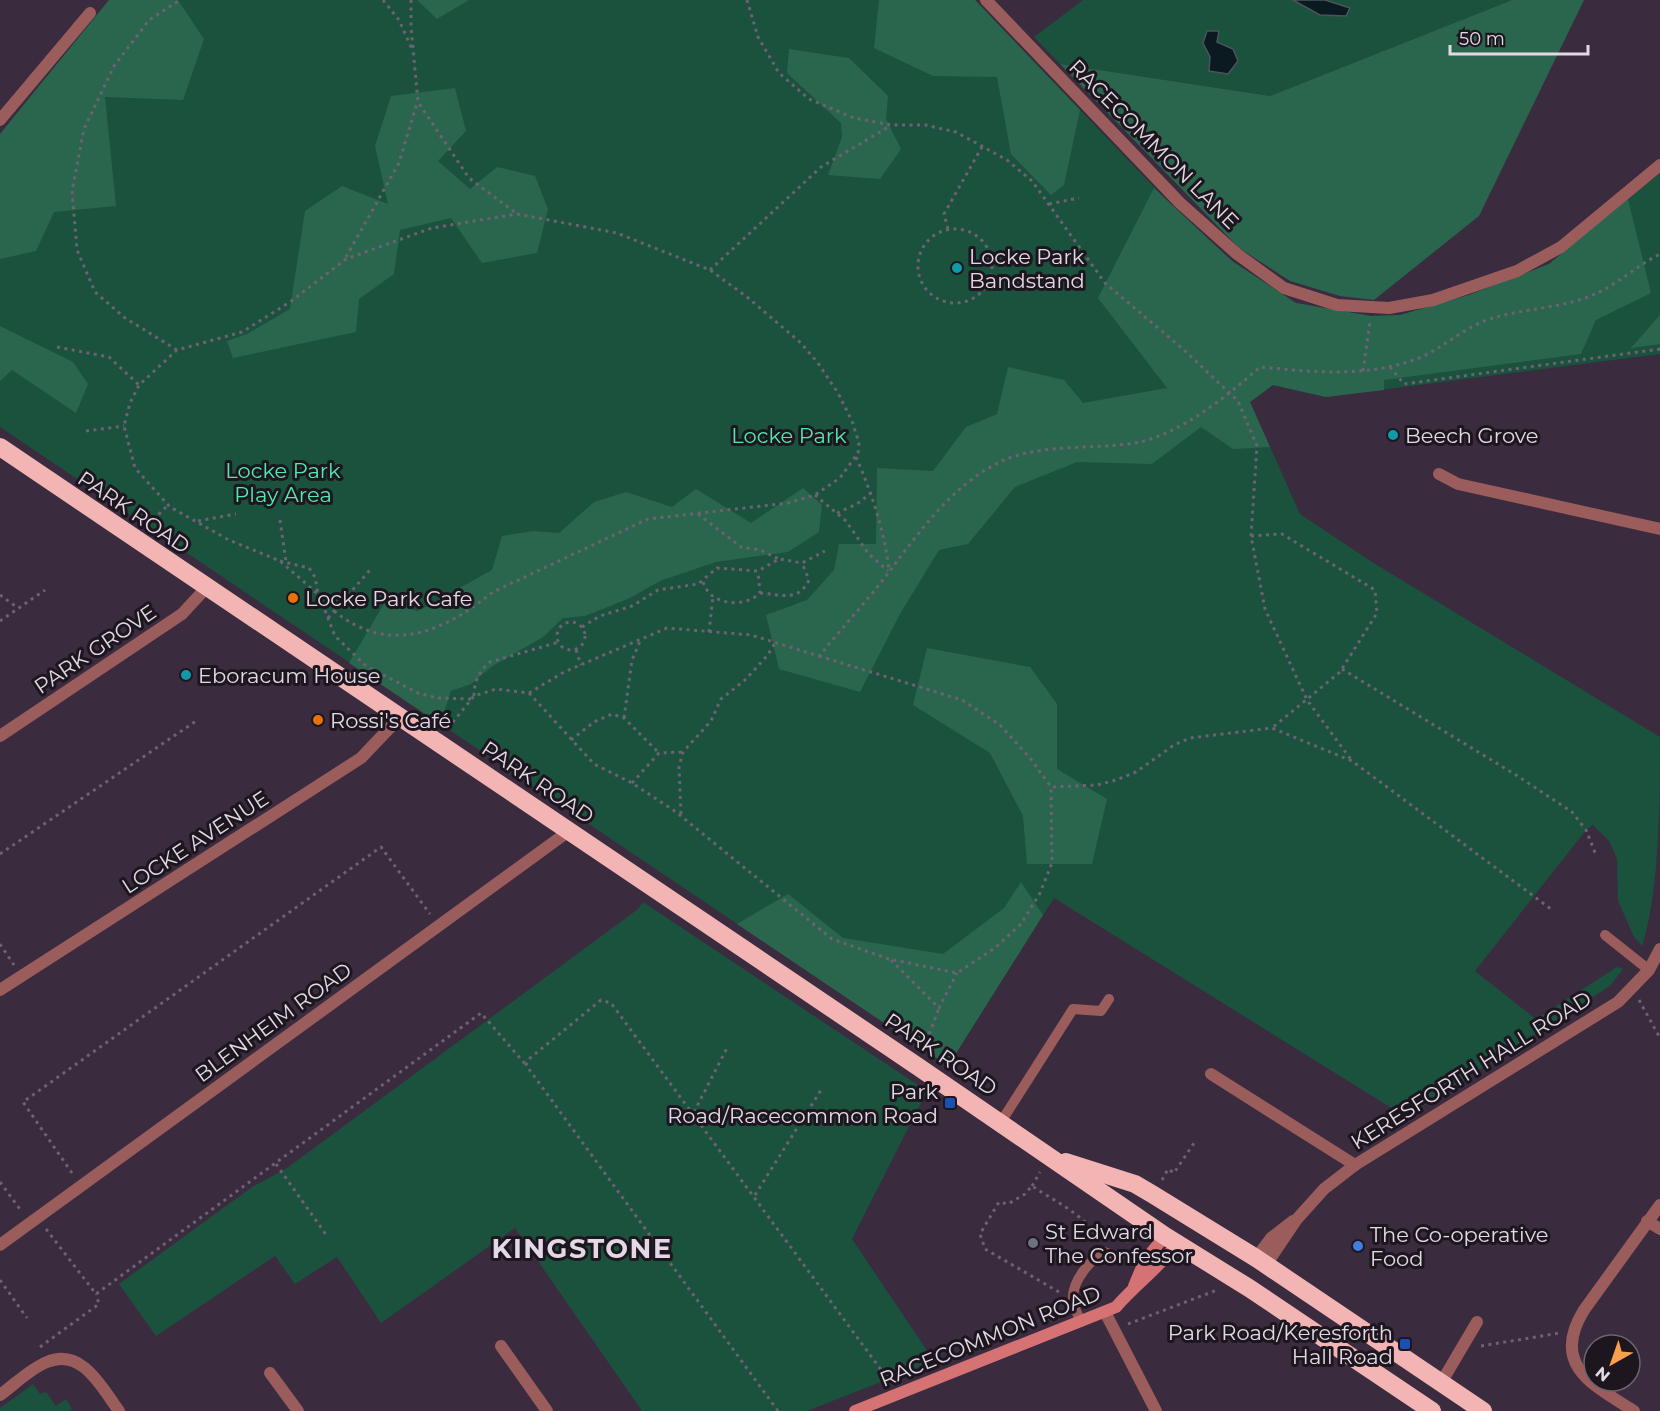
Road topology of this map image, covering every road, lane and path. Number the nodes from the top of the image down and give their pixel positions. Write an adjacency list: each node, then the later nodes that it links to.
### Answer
1 (180, 0): 23 (path)
2 (383, 0): 7 (path)
3 (411, 0): 7 (path)
4 (747, 0): 10 (path)
5 (986, 0): 20 (street, RACECOMMON LANE)
6 (90, 13): 9 (street)
7 (414, 53): 8 (path)
8 (417, 102): 15 (path); 18 (path)
9 (0, 120)
10 (891, 125): 11 (path); 19 (path)
11 (983, 145): 14 (path); 16 (path)
12 (1660, 165): 20 (street, RACECOMMON LANE)
13 (1079, 198): 14 (path)
14 (1050, 204): 27 (path)
15 (517, 214): 18 (path); 19 (path)
16 (948, 229): 16 (path)
17 (1660, 254): 24 (path)
18 (346, 259): 23 (path)
19 (710, 270): 31 (path)
20 (1371, 308): 25 (path)
21 (57, 347): 26 (path)
22 (1660, 349): 24 (path)
23 (177, 350): 26 (path)
24 (1390, 368): 25 (path)
25 (1363, 371): 27 (path)
26 (139, 385): 28 (path)
27 (1230, 394): 42 (path); 51 (path)
28 (124, 426): 29 (path); 35 (path)
29 (86, 431)
30 (0, 447): 43 (highway, PARK ROAD)
31 (856, 457): 33 (path); 34 (path)
32 (1439, 474): 41 (street)
33 (872, 493): 37 (path); 51 (path)
34 (815, 495): 36 (path); 37 (path)
35 (168, 505): 40 (path); 43 (path)
36 (696, 513): 45 (path); 60 (path)
37 (837, 513): 51 (path)
38 (236, 514): 40 (path)
39 (279, 520): 47 (path)
40 (196, 522): 46 (path)
41 (1660, 529)
42 (1251, 536): 71 (path); 74 (path)
43 (136, 541): 53 (highway, PARK ROAD)
44 (825, 551): 48 (path)
45 (779, 559): 48 (path); 50 (path)
46 (280, 561): 47 (path); 57 (path)
47 (286, 561): 57 (path)
48 (802, 563): 55 (path)
49 (370, 570): 60 (path)
50 (758, 571): 52 (path); 55 (path)
51 (889, 572): 69 (path)
52 (703, 582): 58 (path); 63 (path)
53 (206, 588): 75 (highway, PARK ROAD); 79 (street, PARK GROVE)
54 (45, 590): 59 (path)
55 (759, 593): 58 (path)
56 (0, 595): 59 (path)
57 (319, 596): 61 (path)
58 (713, 596): 64 (path)
59 (19, 608): 62 (path)
60 (334, 611): 61 (path)
61 (328, 618): 73 (path)
62 (0, 621)
63 (582, 627): 66 (path); 68 (path)
64 (709, 632): 65 (path); 67 (path)
65 (641, 639): 70 (path); 76 (path)
66 (559, 642): 68 (path); 73 (path)
67 (775, 643): 69 (path); 82 (path)
68 (575, 649): 70 (path)
69 (819, 656): 86 (path)
70 (581, 665): 72 (path)
71 (1342, 669): 74 (path); 90 (path)
72 (529, 693): 73 (path); 81 (path)
73 (472, 697): 80 (path)
74 (1307, 700): 78 (path); 84 (path)
75 (401, 716): 80 (highway, PARK ROAD); 99 (street, LOCKE AVENUE)
76 (624, 718): 81 (path); 83 (path)
77 (196, 721): 89 (path)
78 (1272, 728): 84 (path); 86 (path)
79 (0, 736)
80 (438, 740): 88 (highway, PARK ROAD)
81 (571, 740): 85 (path)
82 (683, 752): 83 (path); 87 (path)
83 (659, 753): 85 (path)
84 (1352, 761): 91 (path)
85 (632, 783): 87 (path)
86 (1051, 787): 98 (path)
87 (681, 816): 96 (path)
88 (569, 831): 92 (street, BLENHEIM ROAD); 107 (highway, PARK ROAD)
89 (0, 854)
90 (1596, 855)
91 (1551, 909)
92 (439, 925): 117 (street, BLENHEIM ROAD); 117 (path)
93 (1605, 935): 97 (lane)
94 (0, 944): 99 (path)
95 (1660, 949): 97 (street, KERESFORTH HALL ROAD)
96 (889, 959): 98 (path); 103 (path)
97 (1649, 970): 100 (street, KERESFORTH HALL ROAD)
98 (957, 973): 103 (path)
99 (21, 977): 101 (street, LOCKE AVENUE)
100 (1632, 989): 104 (path); 115 (street, KERESFORTH HALL ROAD)
101 (0, 990)
102 (1109, 999): 111 (lane)
103 (939, 1008): 107 (path)
104 (1660, 1038)
105 (728, 1048): 110 (path)
106 (526, 1065): 110 (path); 114 (path); 154 (path)
107 (917, 1066): 111 (highway, PARK ROAD)
108 (1211, 1074): 115 (street)
109 (821, 1090): 120 (path)
110 (694, 1112): 120 (path)
111 (1001, 1122): 113 (highway, PARK ROAD)
112 (1194, 1143): 119 (path)
113 (1046, 1163): 118 (path); 119 (highway, PARK ROAD); 128 (highway, PARK ROAD)
114 (276, 1164): 127 (path); 136 (path)
115 (1355, 1165): 133 (street, KERESFORTH HALL ROAD)
116 (0, 1182): 123 (path)
117 (81, 1186): 123 (street, BLENHEIM ROAD)
118 (1032, 1186): 130 (path); 137 (path)
119 (1152, 1194): 122 (highway, PARK ROAD)
120 (755, 1195): 149 (path)
121 (1660, 1205): 124 (street)
122 (1187, 1216): 128 (highway); 133 (highway, PARK ROAD)
123 (34, 1220): 129 (street, BLENHEIM ROAD); 136 (path)
124 (1647, 1221): 126 (street); 143 (street)
125 (1125, 1228): 131 (path)
126 (1660, 1229)
127 (327, 1236)
128 (1171, 1240): 135 (highway, PARK ROAD); 138 (street, RACECOMMON ROAD)
129 (0, 1245)
130 (1104, 1252): 132 (lane); 137 (lane)
131 (1130, 1252)
132 (1119, 1257)
133 (1261, 1262): 135 (highway); 148 (highway, PARK ROAD)
134 (0, 1280): 139 (path)
135 (1244, 1285): 142 (path, RACECOMMON ROAD); 157 (highway, PARK ROAD)
136 (96, 1293): 146 (path)
137 (1073, 1300): 140 (lane)
138 (1105, 1312): 140 (street, RACECOMMON ROAD); 142 (street)
139 (27, 1318)
140 (1081, 1322): 149 (street, RACECOMMON ROAD)
141 (1477, 1322): 145 (street)
142 (1113, 1330): 156 (street)
143 (1574, 1331): 145 (path); 159 (street)
144 (501, 1346): 153 (street)
145 (1461, 1349): 148 (street)
146 (36, 1350)
147 (270, 1373): 152 (street)
148 (1441, 1383): 158 (highway, PARK ROAD)
149 (898, 1394): 155 (street, RACECOMMON ROAD)
150 (0, 1395): 151 (street)
151 (119, 1411)
152 (298, 1411)
153 (547, 1411)
154 (778, 1411)
155 (855, 1411)
156 (1156, 1411)
157 (1432, 1411)
158 (1484, 1411)
159 (1634, 1411)

